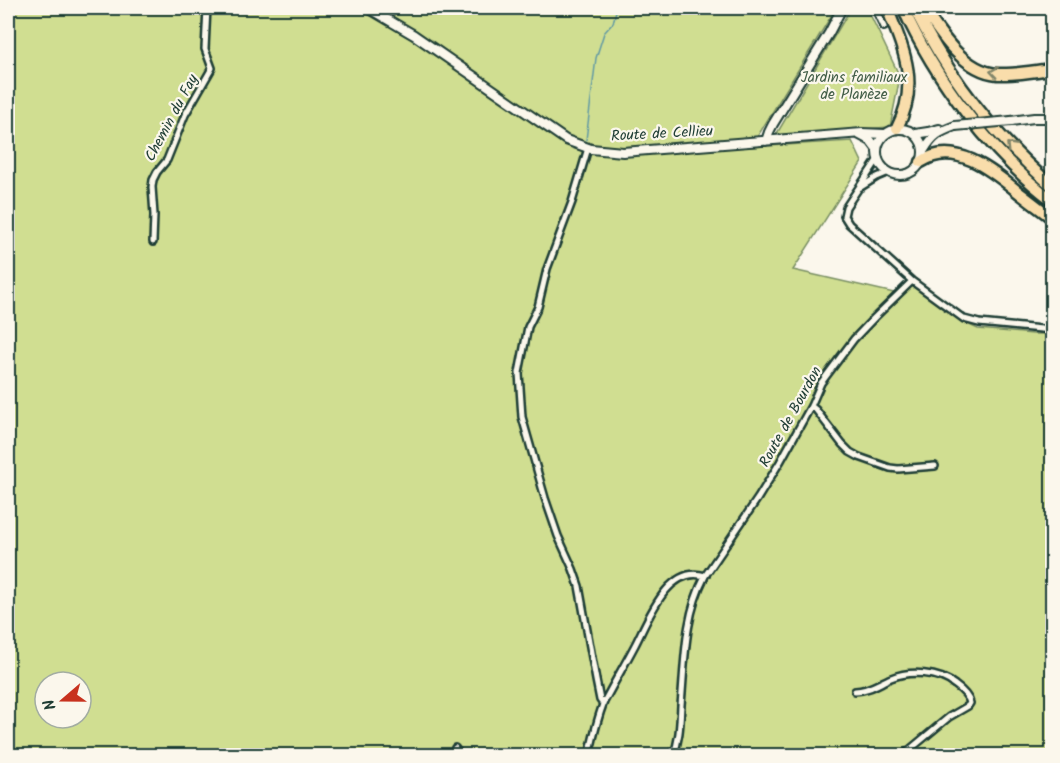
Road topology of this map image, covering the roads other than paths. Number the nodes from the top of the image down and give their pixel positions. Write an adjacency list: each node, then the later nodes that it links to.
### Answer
1 (207, 8): 28 (street, Chemin du Fay)
2 (368, 8): 18 (main road, Route de Cellieu)
3 (842, 8): 17 (main road)
4 (874, 8): 9 (street)
5 (887, 8): 13 (highway)
6 (903, 8): 26 (highway)
7 (914, 8): 24 (highway, one-way to 7)
8 (923, 8): 10 (highway, one-way to 8)
9 (884, 27)
10 (1053, 69)
11 (1053, 118): 12 (main road, bridge)
12 (955, 126): 16 (main road); 20 (main road)
13 (897, 128): 15 (main road); 16 (main road)
14 (856, 134): 15 (main road, Route de Cellieu); 17 (main road, Route de Cellieu); 19 (main road)
15 (885, 134): 19 (main road)
16 (915, 134): 20 (main road)
17 (766, 141): 18 (main road, Route de Cellieu)
18 (588, 148): 35 (street)
19 (877, 149): 21 (main road)
20 (924, 150): 22 (main road)
21 (878, 159): 23 (main road); 25 (street)
22 (921, 162): 23 (main road); 27 (highway)
23 (890, 172): 25 (street)
24 (1053, 186)
25 (856, 193): 29 (street)
26 (1053, 200)
27 (1053, 218)
28 (153, 242)
29 (914, 282): 30 (street); 31 (street, Route de Bourdon)
30 (1053, 330)
31 (811, 406): 32 (street); 33 (street, Route de Bourdon)
32 (935, 466)
33 (705, 576): 35 (street); 39 (street, Route de Bourdon)
34 (855, 691): 40 (street)
35 (603, 704): 38 (street)
36 (454, 748): 37 (street)
37 (460, 756)
38 (589, 756)
39 (674, 756)
40 (902, 756)

